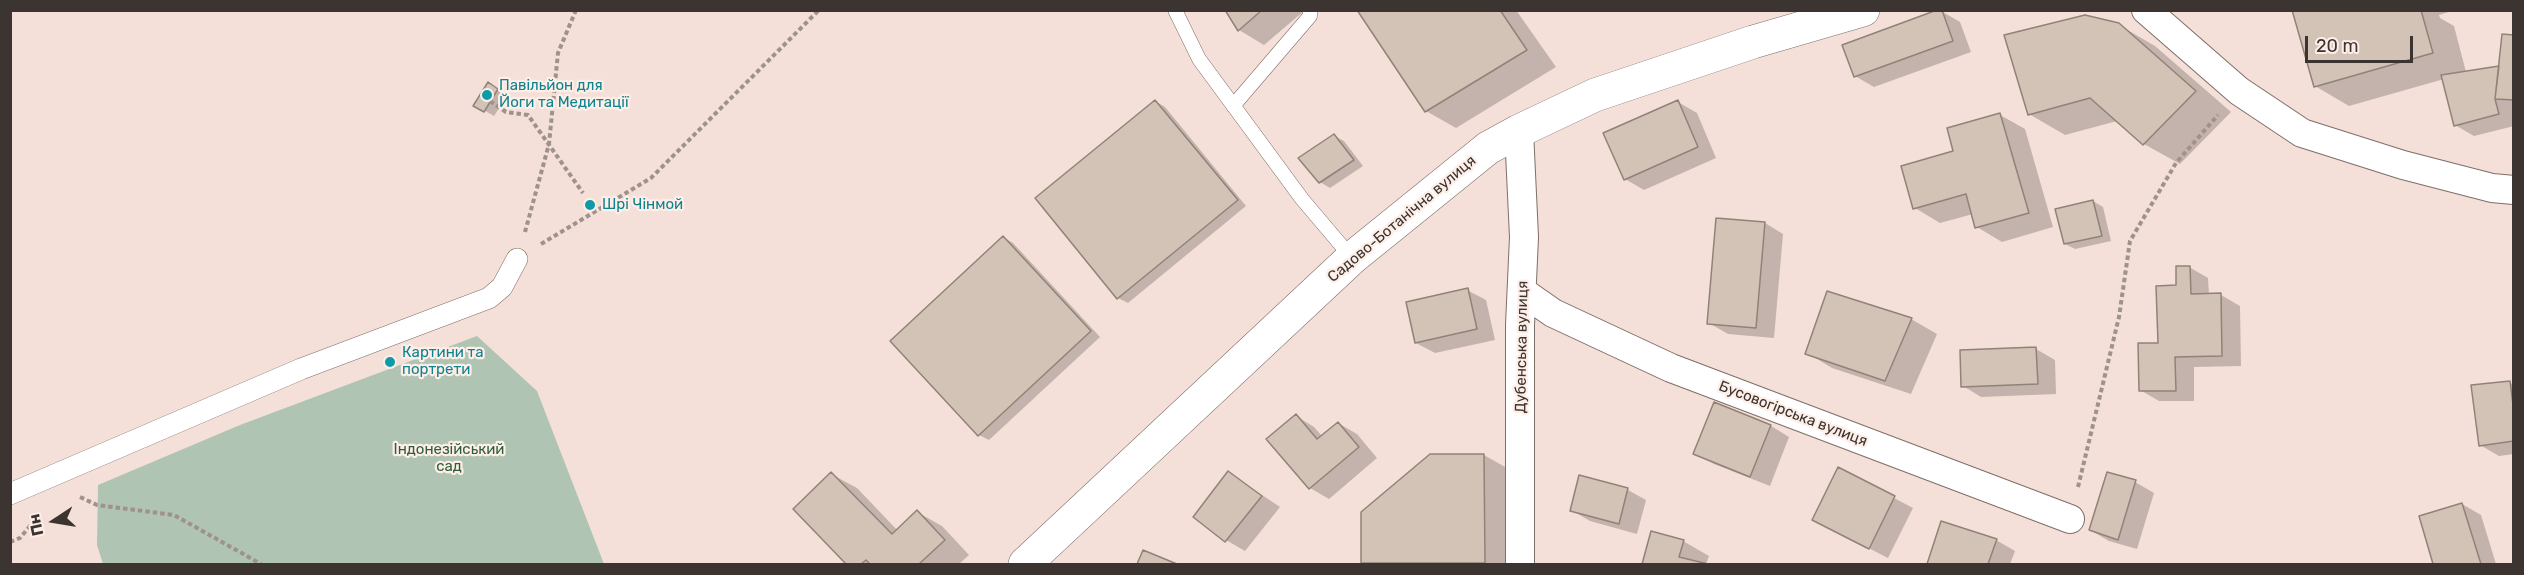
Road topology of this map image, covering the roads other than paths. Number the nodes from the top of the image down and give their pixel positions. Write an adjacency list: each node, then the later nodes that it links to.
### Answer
1 (1175, 10): 5 (lane)
2 (1310, 10): 5 (lane)
3 (1863, 10): 6 (street, Садово-Ботанічна вулиця)
4 (2146, 10): 7 (street)
5 (1233, 106): 8 (lane)
6 (1519, 131): 8 (street, Садово-Ботанічна вулиця); 10 (street, Дубенська вулиця)
7 (2514, 190)
8 (1352, 258): 13 (street, Садово-Ботанічна вулиця)
9 (517, 259): 11 (street)
10 (1523, 292): 12 (street, Бусовогірська вулиця); 14 (street, Дубенська вулиця)
11 (10, 494)
12 (2070, 519)
13 (1025, 564)
14 (1520, 564)

